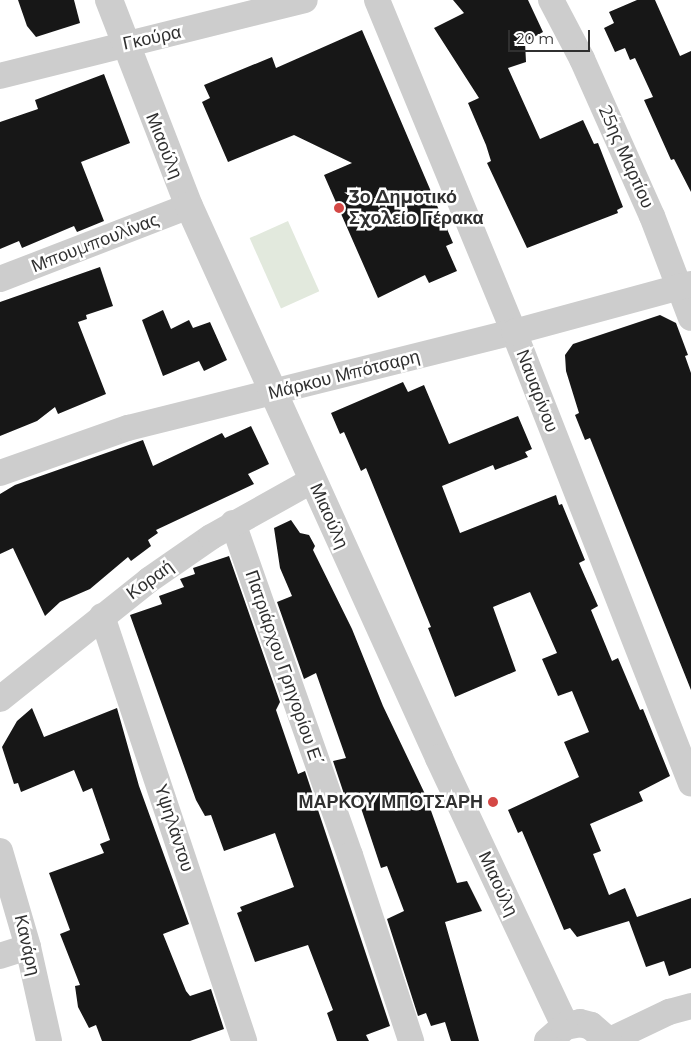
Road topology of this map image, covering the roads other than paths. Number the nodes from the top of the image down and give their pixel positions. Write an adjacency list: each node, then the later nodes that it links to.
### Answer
1 (109, 0): 5 (street, Μιαούλη)
2 (305, 0): 5 (street, Γκούρα)
3 (377, 0): 11 (street, Ναυαρίνου)
4 (551, 0): 9 (street, 25ης Μαρτίου)
5 (124, 44): 6 (street, Γκούρα); 7 (street, Μιαούλη)
6 (0, 76)
7 (189, 206): 8 (street, Μπουμπουλίνας); 12 (street, Μιαούλη)
8 (0, 279)
9 (685, 285): 10 (street, 25ης Μαρτίου); 11 (street, Μάρκου Μπότσαρη)
10 (691, 318)
11 (514, 332): 12 (street, Μάρκου Μπότσαρη); 18 (street, Ναυαρίνου)
12 (272, 392): 13 (street, Μάρκου Μπότσαρη); 14 (street, Μιαούλη)
13 (0, 473)
14 (313, 480): 15 (street, Κοραή); 23 (street, Μιαούλη)
15 (233, 523): 16 (street, Κοραή); 26 (street, Πατριάρχου Γρηγορίου Ε΄)
16 (102, 616): 17 (street, Κοραή); 25 (street, Υψηλάντου)
17 (0, 699)
18 (691, 784)
19 (0, 851): 20 (street, Κανάρη)
20 (28, 947): 21 (street); 24 (street, Κανάρη)
21 (0, 956)
22 (691, 1006): 27 (street)
23 (556, 1033): 27 (street)
24 (49, 1041)
25 (244, 1041)
26 (411, 1041)
27 (608, 1041)

